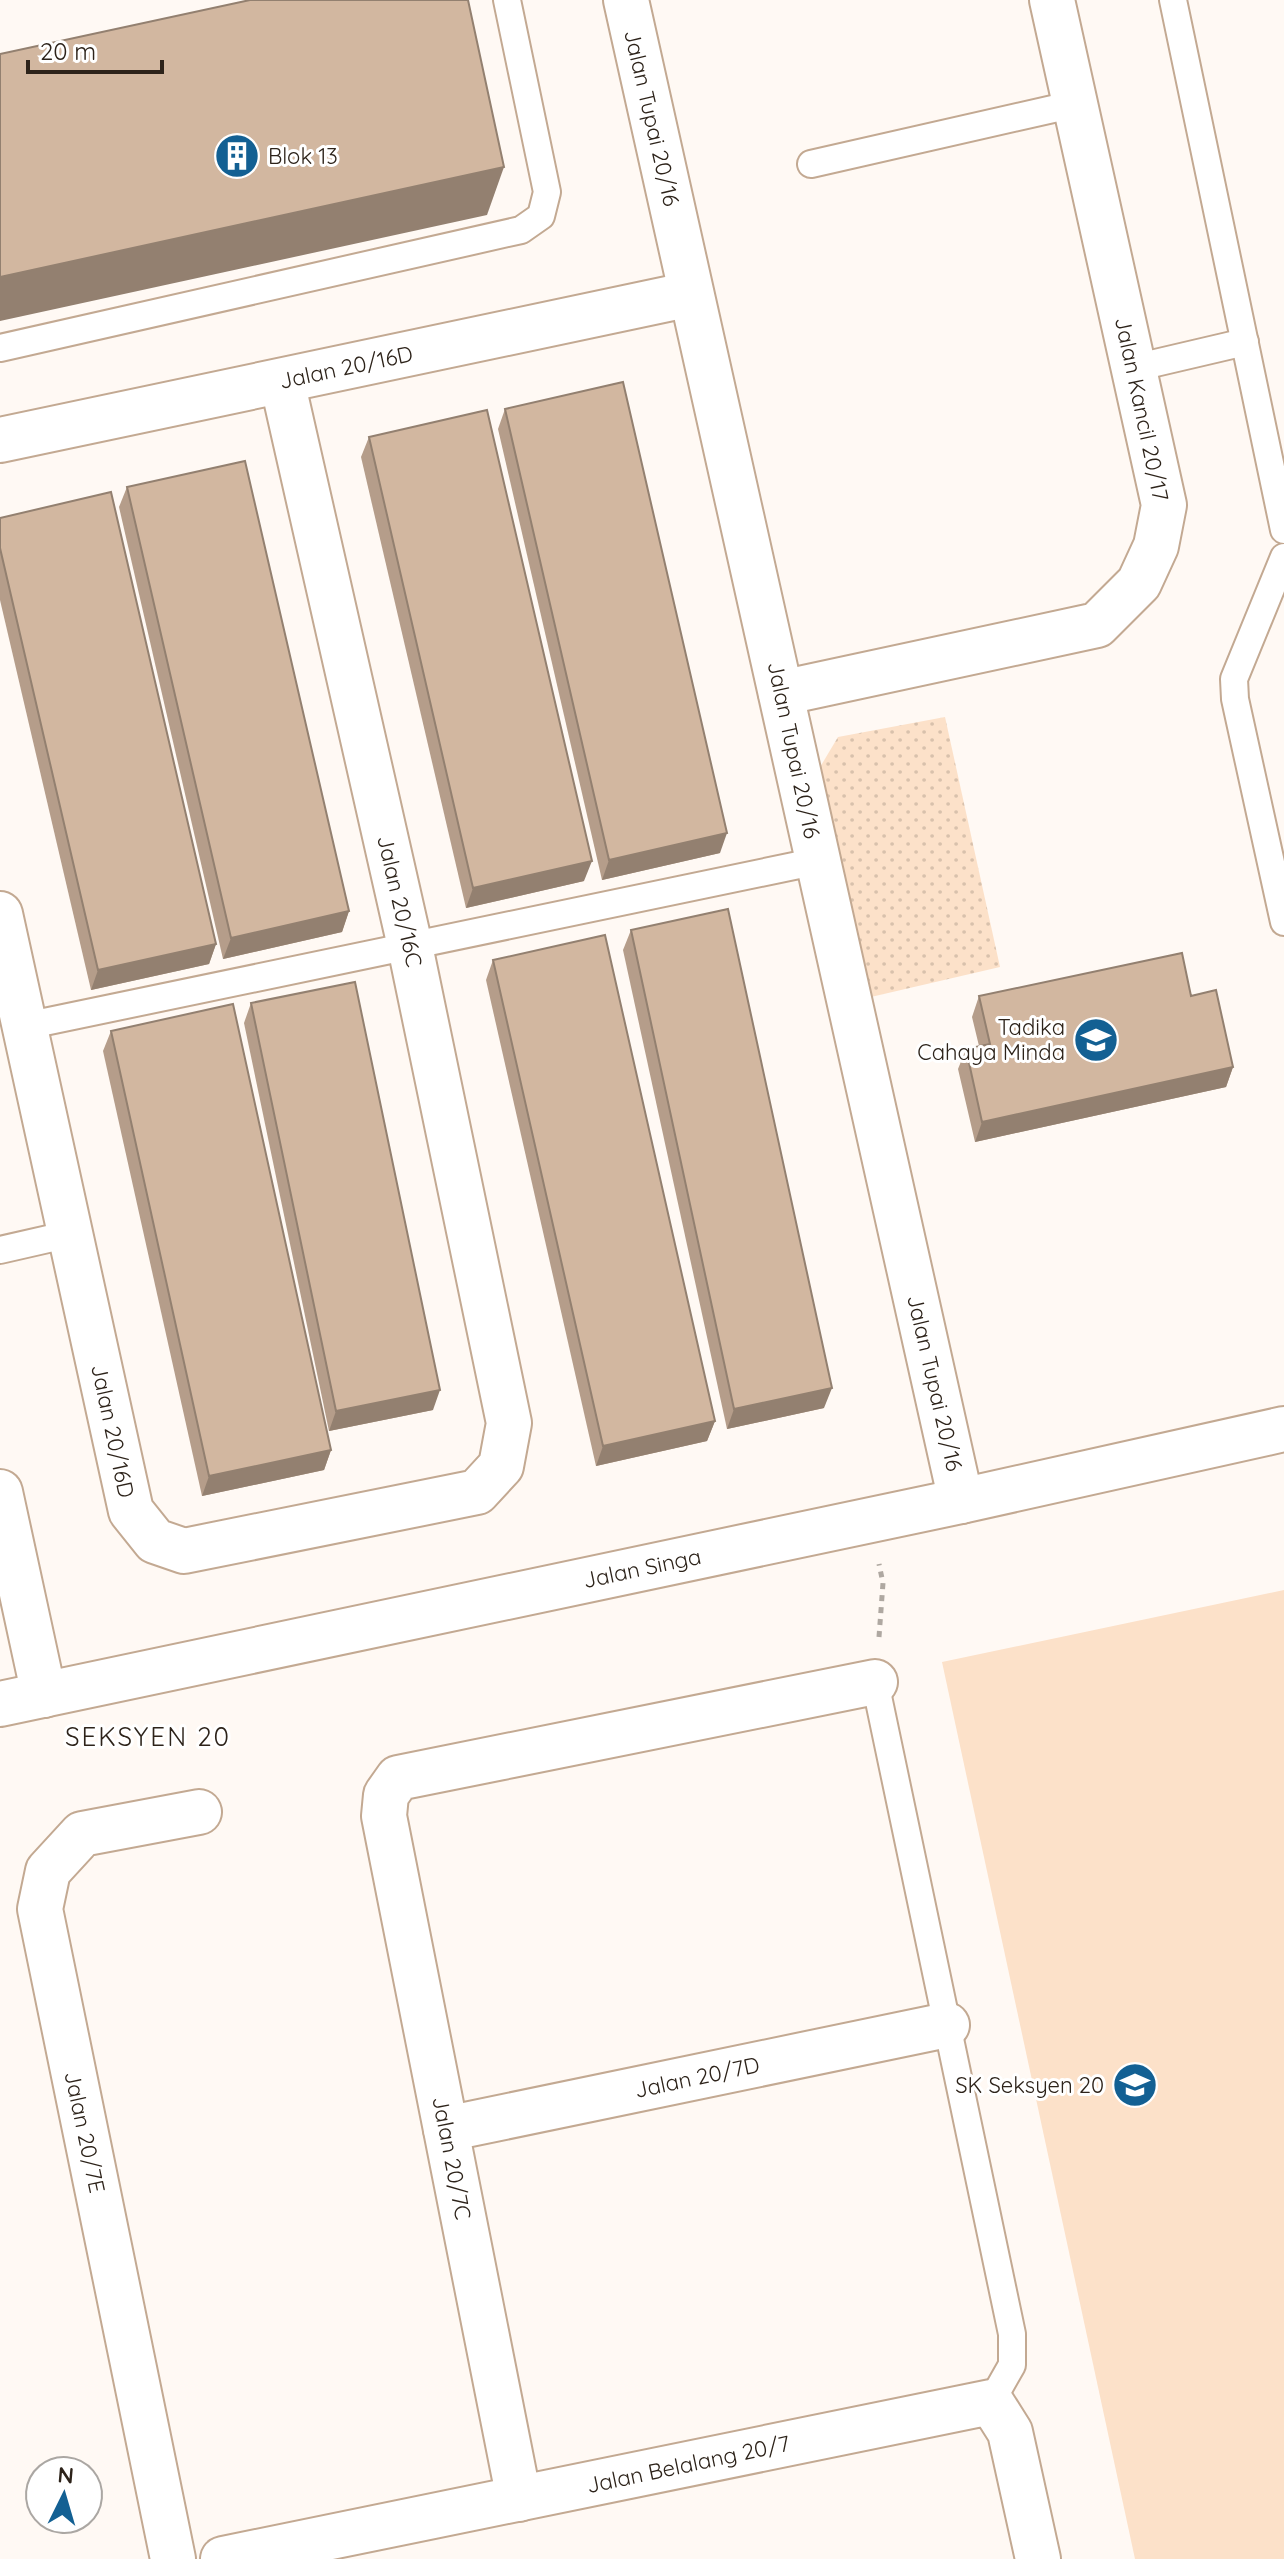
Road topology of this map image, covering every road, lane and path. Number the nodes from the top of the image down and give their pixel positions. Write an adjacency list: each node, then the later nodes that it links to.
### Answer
1 (507, 0): 9 (lane)
2 (626, 0): 7 (street, Jalan Tupai 20/16)
3 (1052, 0): 5 (street, Jalan Kancil 20/17)
4 (1173, 0): 8 (lane)
5 (1075, 104): 6 (lane); 10 (street, Jalan Kancil 20/17)
6 (811, 164)
7 (691, 294): 11 (street, Jalan 20/16D); 15 (street, Jalan Tupai 20/16)
8 (1245, 342): 10 (lane); 13 (lane)
9 (0, 348)
10 (1134, 368): 15 (street, Jalan Kancil 20/17)
11 (282, 381): 12 (street, Jalan 20/16D); 19 (street, Jalan 20/16C)
12 (0, 440)
13 (1284, 530)
14 (1284, 557): 18 (lane)
15 (781, 693): 16 (street, Jalan Tupai 20/16)
16 (818, 861): 19 (lane); 26 (street, Jalan Tupai 20/16)
17 (0, 914): 20 (street, Jalan 20/16D)
18 (1284, 922)
19 (410, 946): 20 (lane); 23 (street, Jalan 20/16C)
20 (25, 1026): 21 (street, Jalan 20/16D)
21 (70, 1234): 22 (lane); 23 (street, Jalan 20/16D)
22 (0, 1250)
23 (509, 1423)
24 (1284, 1429): 26 (street, Jalan Singa)
25 (0, 1492): 29 (street)
26 (961, 1501): 27 (street, Jalan Singa)
27 (869, 1520): 28 (path); 29 (street, Jalan Singa)
28 (875, 1682): 32 (lane); 33 (street, Jalan 20/7C)
29 (44, 1695): 30 (street, Jalan Singa)
30 (0, 1704)
31 (199, 1812): 37 (street, Jalan 20/7E)
32 (947, 2025): 33 (street, Jalan 20/7D); 34 (lane)
33 (446, 2129): 35 (street, Jalan 20/7C)
34 (991, 2402): 35 (street, Jalan Belalang 20/7); 39 (street)
35 (519, 2499): 36 (street, Jalan Belalang 20/7)
36 (352, 2546): 38 (street, Jalan Belalang 20/7)
37 (173, 2559)
38 (223, 2559)
39 (1038, 2559)

